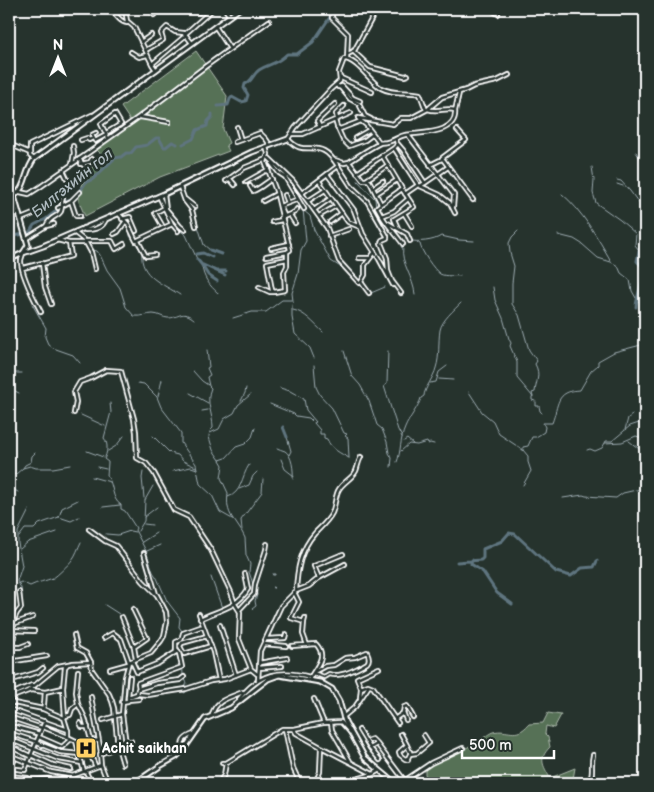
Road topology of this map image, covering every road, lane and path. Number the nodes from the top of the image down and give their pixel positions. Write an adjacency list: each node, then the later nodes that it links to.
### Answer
1 (111, 9): 15 (street)
2 (125, 9): 15 (street)
3 (150, 9): 13 (street)
4 (203, 9): 11 (street)
5 (213, 9): 19 (street)
6 (225, 9): 14 (street)
7 (238, 9): 14 (main road)
8 (332, 9): 26 (street)
9 (377, 9): 25 (street)
10 (490, 9): 12 (street)
11 (199, 12)
12 (498, 14)
13 (154, 15)
14 (229, 16): 17 (main road)
15 (127, 21): 20 (street)
16 (269, 21): 22 (street)
17 (214, 26): 21 (main road); 22 (street)
18 (151, 35): 20 (street)
19 (186, 35): 21 (street); 23 (street); 29 (street)
20 (141, 42): 23 (street)
21 (192, 43): 30 (main road)
22 (230, 49): 44 (street)
23 (146, 50): 27 (street)
24 (131, 52): 27 (street)
25 (353, 52): 26 (street); 31 (street)
26 (348, 54): 28 (street)
27 (148, 56): 29 (street)
28 (348, 59): 33 (street); 40 (street)
29 (152, 64): 30 (street)
30 (156, 70): 43 (main road)
31 (408, 75)
32 (510, 75): 36 (street)
33 (340, 77): 34 (street); 35 (street)
34 (338, 86): 37 (street); 46 (street); 55 (street)
35 (372, 92)
36 (459, 93): 40 (street); 41 (street)
37 (360, 101)
38 (335, 104): 50 (street)
39 (344, 106): 45 (street)
40 (427, 109): 41 (street); 46 (street)
41 (455, 112): 58 (street)
42 (351, 113): 45 (street)
43 (93, 115): 71 (street); 73 (main road)
44 (139, 117): 48 (street); 57 (street)
45 (336, 120): 50 (street); 51 (street)
46 (372, 120): 47 (street)
47 (361, 121): 51 (street); 52 (street)
48 (169, 122)
49 (237, 127): 63 (street)
50 (320, 127): 55 (street)
51 (338, 129): 56 (street)
52 (369, 130): 56 (street); 60 (street)
53 (457, 130): 77 (street)
54 (96, 133): 59 (street)
55 (291, 134): 61 (street)
56 (373, 134): 66 (street)
57 (107, 135): 57 (street); 59 (street); 74 (street)
58 (408, 135): 64 (street); 83 (street)
59 (94, 138): 62 (street)
60 (355, 138)
61 (288, 139): 68 (main road); 78 (street)
62 (81, 140)
63 (241, 140): 65 (street); 68 (street)
64 (396, 141): 66 (street); 69 (street); 100 (street)
65 (235, 142)
66 (380, 143): 79 (street)
67 (9, 144): 71 (street)
68 (268, 146): 76 (street); 105 (main road)
69 (394, 148): 72 (street); 103 (street)
70 (74, 149): 80 (street)
71 (30, 153): 73 (street)
72 (382, 155): 82 (street); 89 (street)
73 (34, 159): 109 (main road)
74 (78, 159): 80 (street); 81 (street)
75 (92, 159): 81 (street)
76 (268, 159): 87 (street); 92 (street); 111 (street); 140 (street)
77 (442, 159): 83 (street); 86 (street)
78 (334, 160): 79 (street); 84 (street)
79 (349, 162): 89 (street)
80 (72, 164): 88 (street)
81 (82, 164): 85 (street)
82 (388, 165): 94 (street); 97 (street)
83 (430, 165): 91 (street)
84 (338, 166): 90 (street); 203 (street)
85 (85, 167)
86 (448, 167): 91 (street); 125 (street)
87 (269, 169): 93 (street); 99 (street)
88 (63, 170): 104 (street); 109 (street)
89 (357, 173): 97 (street)
90 (327, 174): 96 (street); 166 (street)
91 (438, 174): 100 (street); 138 (street)
92 (230, 179): 95 (street); 101 (street)
93 (272, 179): 102 (street); 113 (street)
94 (397, 180): 107 (street); 114 (street)
95 (226, 181)
96 (319, 181): 108 (street); 111 (street)
97 (365, 181): 106 (street)
98 (383, 181): 106 (street)
99 (246, 182)
100 (425, 183): 103 (street)
101 (236, 185)
102 (250, 186)
103 (419, 186): 115 (street); 138 (street)
104 (71, 187)
105 (180, 187): 112 (main road); 120 (street)
106 (374, 188): 114 (street)
107 (402, 189): 115 (street); 131 (street)
108 (325, 190): 121 (street); 127 (street)
109 (20, 192): 117 (main road)
110 (80, 192): 128 (street)
111 (302, 193): 127 (street)
112 (164, 194): 118 (main road); 169 (street)
113 (276, 194): 126 (street); 129 (street)
114 (377, 194): 131 (street)
115 (405, 194): 122 (street)
116 (285, 195): 130 (street)
117 (14, 196): 123 (main road); 143 (main road)
118 (159, 196): 137 (street); 144 (main road)
119 (64, 198): 132 (street)
120 (184, 198): 133 (street); 164 (street)
121 (331, 198): 135 (street); 142 (street)
122 (408, 199): 146 (street); 151 (street)
123 (9, 200)
124 (296, 200): 130 (street)
125 (473, 200)
126 (263, 201)
127 (308, 201): 142 (street)
128 (70, 202): 132 (street); 149 (street)
129 (278, 202): 134 (street); 153 (street)
130 (288, 203): 134 (street)
131 (381, 204): 151 (street)
132 (62, 206): 136 (street); 163 (street)
133 (195, 206)
134 (280, 206): 153 (street)
135 (336, 206): 145 (street); 150 (street)
136 (58, 208)
137 (164, 208): 161 (street); 162 (street)
138 (453, 208): 147 (street)
139 (297, 209): 148 (street)
140 (304, 209)
141 (43, 210): 154 (street)
142 (314, 210): 150 (street)
143 (18, 211): 152 (street); 154 (main road)
144 (118, 213): 155 (street); 172 (main road)
145 (342, 213): 158 (street); 166 (street)
146 (404, 213): 165 (street); 167 (street)
147 (455, 213)
148 (290, 215): 153 (street); 159 (street)
149 (80, 216)
150 (319, 216): 174 (street)
151 (382, 216): 156 (street)
152 (9, 218)
153 (282, 218): 157 (street); 182 (street)
154 (21, 219): 175 (main road)
155 (123, 220): 171 (street); 173 (street); 177 (street)
156 (385, 221): 167 (street); 183 (street)
157 (272, 222)
158 (330, 222)
159 (295, 223)
160 (54, 224): 163 (street)
161 (172, 224): 168 (street); 177 (street)
162 (162, 225)
163 (46, 226): 175 (street)
164 (196, 226)
165 (412, 226)
166 (360, 227): 189 (street)
167 (398, 228): 178 (street)
168 (178, 230)
169 (184, 230)
170 (350, 230): 174 (street)
171 (136, 231)
172 (74, 232): 176 (main road); 179 (street)
173 (114, 234)
174 (329, 236): 199 (street)
175 (26, 237): 184 (main road)
176 (57, 240): 180 (street); 186 (main road)
177 (138, 241): 190 (street)
178 (410, 241)
179 (85, 242): 180 (street); 181 (street); 198 (street)
180 (69, 243): 195 (street)
181 (124, 244)
182 (288, 244): 185 (street); 187 (street)
183 (402, 244)
184 (28, 245): 186 (street); 188 (main road)
185 (271, 248)
186 (31, 251): 188 (main road)
187 (287, 252): 191 (street); 193 (street)
188 (23, 253): 194 (main road); 197 (street)
189 (374, 253): 192 (street); 200 (street)
190 (155, 255)
191 (266, 256)
192 (369, 258): 196 (street); 196 (street)
193 (287, 259): 202 (street); 202 (street)
194 (9, 260)
195 (42, 264): 197 (street); 205 (street)
196 (364, 267): 204 (street)
197 (23, 268): 206 (street)
198 (95, 269)
199 (359, 283)
200 (393, 285)
201 (259, 287): 202 (street)
202 (274, 292)
203 (400, 292)
204 (369, 293)
205 (51, 304)
206 (41, 312)
207 (74, 413): 219 (street)
208 (361, 457): 216 (street)
209 (89, 529): 218 (street)
210 (266, 544): 221 (street)
211 (144, 553): 218 (street)
212 (343, 554): 215 (street)
213 (346, 564): 215 (street)
214 (245, 574): 219 (street)
215 (319, 578): 216 (street)
216 (295, 591): 227 (street); 239 (street)
217 (19, 592): 228 (street)
218 (157, 595): 251 (street)
219 (235, 604): 221 (street); 226 (street)
220 (133, 609): 247 (street)
221 (239, 610): 261 (street)
222 (199, 614): 226 (street)
223 (33, 617): 228 (street)
224 (122, 617): 247 (street)
225 (305, 618): 227 (street)
226 (200, 619): 230 (street)
227 (304, 622): 242 (street)
228 (10, 625): 231 (street)
229 (220, 625): 265 (street)
230 (203, 626): 235 (street); 248 (street)
231 (9, 630): 232 (street)
232 (34, 631)
233 (286, 634): 239 (street)
234 (74, 635): 253 (street)
235 (207, 636): 243 (street); 243 (street)
236 (15, 637): 237 (street)
237 (9, 638)
238 (104, 638): 251 (street)
239 (266, 639): 241 (street)
240 (28, 644): 246 (street)
241 (264, 644): 244 (street); 254 (street)
242 (307, 645): 245 (street); 263 (street)
243 (211, 646): 269 (street)
244 (286, 646)
245 (292, 646)
246 (9, 647)
247 (134, 647): 251 (street)
248 (176, 650): 251 (street); 276 (street)
249 (47, 656): 252 (street)
250 (287, 658): 254 (street)
251 (131, 661): 260 (street); 289 (street)
252 (9, 662)
253 (91, 662): 255 (street); 297 (street)
254 (259, 663): 258 (street)
255 (68, 665): 274 (street); 277 (street)
256 (282, 666): 258 (street)
257 (43, 668): 270 (street)
258 (259, 668): 264 (street)
259 (379, 668): 275 (street)
260 (110, 669)
261 (251, 669): 264 (street); 265 (street)
262 (78, 671): 291 (street)
263 (314, 672): 263 (street); 268 (street)
264 (258, 674): 271 (street)
265 (236, 675): 269 (street)
266 (130, 677): 284 (street)
267 (184, 677): 276 (street)
268 (310, 679): 271 (street); 290 (main road); 300 (main road)
269 (219, 680): 282 (street)
270 (9, 681)
271 (258, 681): 279 (street)
272 (32, 685): 280 (street)
273 (370, 685): 275 (street); 286 (street); 301 (street)
274 (63, 688): 278 (street); 299 (street)
275 (361, 688): 286 (street)
276 (140, 689): 282 (street)
277 (28, 691): 278 (street); 288 (street)
278 (45, 692): 293 (street)
279 (244, 692): 290 (street); 296 (street)
280 (9, 694)
281 (79, 694): 291 (street)
282 (138, 694): 284 (street)
283 (91, 697): 327 (street)
284 (128, 698): 287 (street); 289 (street)
285 (314, 698): 308 (street)
286 (360, 698): 300 (street)
287 (139, 699)
288 (9, 701): 293 (street)
289 (122, 702): 295 (street)
290 (240, 702): 296 (main road)
291 (78, 703): 299 (street); 311 (street)
292 (9, 709): 303 (street)
293 (44, 709): 299 (street)
294 (403, 711): 301 (street); 302 (street); 305 (street)
295 (122, 714): 297 (street); 329 (street)
296 (212, 715): 370 (main road)
297 (115, 716): 304 (street); 333 (street)
298 (9, 717): 312 (street)
299 (65, 717): 315 (street)
300 (343, 718): 317 (main road)
301 (396, 718): 309 (street)
302 (413, 718)
303 (45, 720): 312 (street); 315 (street)
304 (102, 720)
305 (406, 720)
306 (332, 722): 308 (street); 317 (street); 348 (street)
307 (80, 723): 311 (street)
308 (324, 723): 314 (street)
309 (398, 724)
310 (15, 727): 320 (street)
311 (88, 727): 327 (street)
312 (42, 728): 320 (street); 322 (street)
313 (285, 729): 314 (street); 352 (street); 372 (street)
314 (294, 729): 334 (street)
315 (68, 730): 322 (street)
316 (359, 730): 335 (street)
317 (350, 732): 358 (main road)
318 (9, 733): 328 (street)
319 (401, 734): 331 (street)
320 (40, 735): 324 (street); 328 (street)
321 (424, 735): 342 (street)
322 (68, 737): 324 (street)
323 (9, 739): 337 (street)
324 (72, 739): 341 (street)
325 (131, 740): 329 (street)
326 (369, 740): 330 (street)
327 (99, 741): 339 (street)
328 (37, 742): 337 (street); 341 (street)
329 (126, 744): 333 (street)
330 (377, 744): 335 (street); 365 (street)
331 (407, 745): 342 (street); 342 (street)
332 (9, 746): 344 (street)
333 (118, 746): 339 (street); 353 (street)
334 (321, 747): 348 (street); 373 (street)
335 (370, 748): 346 (street)
336 (463, 748): 365 (street)
337 (34, 749): 344 (street); 350 (street)
338 (89, 751): 355 (street)
339 (101, 752): 354 (street)
340 (9, 754): 349 (street)
341 (80, 754): 350 (street)
342 (411, 754)
343 (593, 755): 377 (street)
344 (31, 756): 349 (street); 357 (street)
345 (9, 760): 347 (street)
346 (380, 760)
347 (14, 761)
348 (350, 761): 360 (street)
349 (28, 762): 356 (street); 362 (street)
350 (82, 763): 359 (street)
351 (222, 763): 352 (street)
352 (226, 763): 371 (street)
353 (123, 764)
354 (101, 765): 355 (street); 369 (street)
355 (95, 766): 359 (street)
356 (9, 768)
357 (71, 769)
358 (378, 770): 360 (street); 366 (main road)
359 (85, 772): 362 (street); 363 (street)
360 (373, 774): 374 (street)
361 (9, 776): 364 (street)
362 (74, 776): 368 (street)
363 (90, 780)
364 (30, 781): 367 (street); 368 (street)
365 (404, 781): 376 (street)
366 (394, 782): 375 (street)
367 (24, 783)
368 (54, 783)
369 (108, 783)
370 (136, 783)
371 (219, 783)
372 (300, 783)
373 (315, 783)
374 (343, 783)
375 (387, 783)
376 (401, 783)
377 (588, 783)

